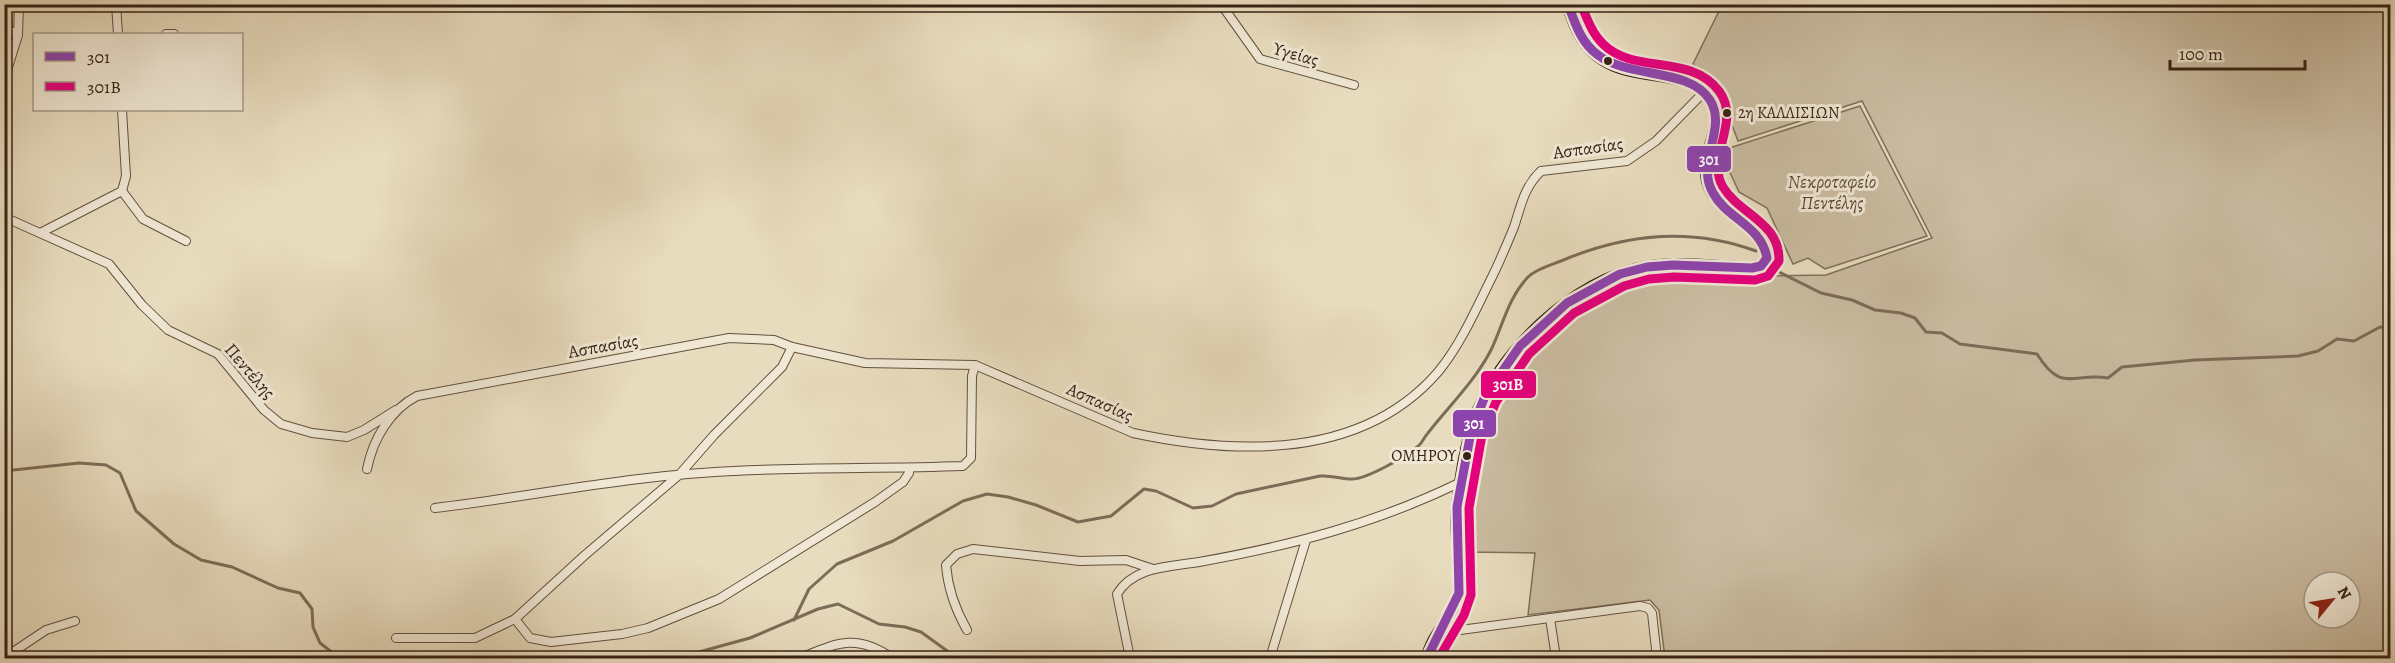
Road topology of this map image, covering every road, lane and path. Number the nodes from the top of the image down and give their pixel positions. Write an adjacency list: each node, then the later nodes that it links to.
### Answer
1 (19, 4): 7 (street)
2 (116, 4): 6 (street)
3 (1221, 4): 9 (street, Υγείας)
4 (1568, 4): 10 (main road)
5 (4, 27): 7 (street)
6 (118, 33)
7 (18, 34): 8 (street)
8 (4, 80)
9 (1354, 85)
10 (1704, 92): 17 (street, Ασπασίας); 22 (main road)
11 (122, 111): 12 (street)
12 (122, 191): 14 (street); 15 (street)
13 (4, 217): 14 (street, Πεντέλης)
14 (40, 233): 18 (street, Πεντέλης)
15 (186, 241)
16 (792, 347): 17 (street, Ασπασίας); 18 (street, Ασπασίας); 21 (street)
17 (975, 364): 19 (street)
18 (397, 410): 20 (street, Ασπασίας)
19 (909, 468): 21 (street); 27 (street)
20 (367, 469)
21 (679, 475): 23 (street); 27 (street)
22 (1461, 482): 24 (street); 30 (main road)
23 (435, 508)
24 (1306, 540): 25 (street); 36 (street)
25 (1152, 569): 29 (street); 35 (street)
26 (1550, 618): 30 (street); 38 (street); 39 (street)
27 (515, 619): 31 (street)
28 (75, 621): 32 (street)
29 (967, 630)
30 (1438, 633): 37 (main road)
31 (396, 638)
32 (4, 658)
33 (800, 658): 34 (street)
34 (892, 658)
35 (1130, 658)
36 (1270, 658)
37 (1427, 658)
38 (1556, 658)
39 (1657, 658)

